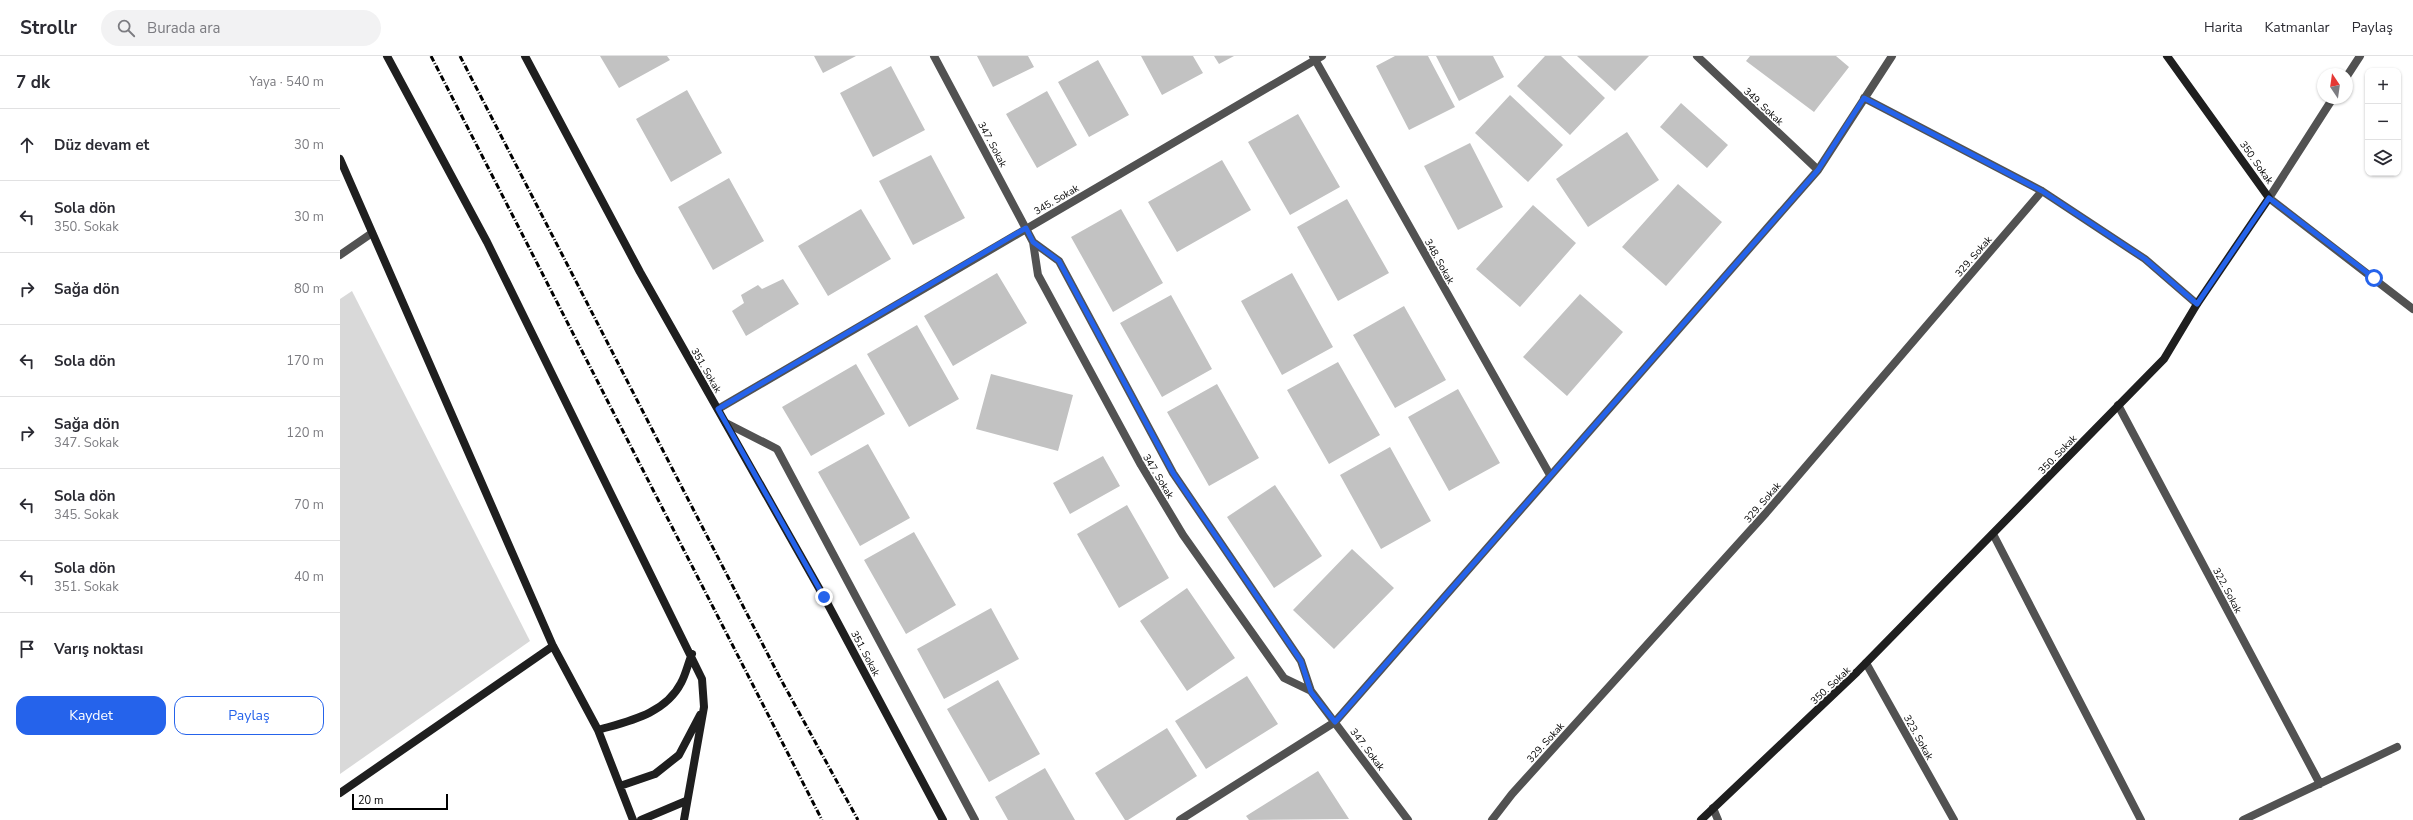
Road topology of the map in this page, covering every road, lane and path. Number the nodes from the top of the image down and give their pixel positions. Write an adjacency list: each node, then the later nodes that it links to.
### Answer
1 (387, 56): 28 (street)
2 (525, 56): 23 (street, 351. Sokak)
3 (934, 56): 16 (street, 347. Sokak)
4 (1697, 56): 13 (street, 349. Sokak)
5 (1892, 56): 10 (street)
6 (2360, 56): 9 (street)
7 (1317, 57): 16 (street, 345. Sokak); 25 (street, 348. Sokak)
8 (2169, 57): 15 (street, 350. Sokak)
9 (2352, 68)
10 (1864, 98): 13 (street); 14 (street)
11 (2329, 104): 15 (street)
12 (340, 159): 17 (street)
13 (1818, 170): 25 (street)
14 (2042, 191): 20 (street); 47 (street, 329. Sokak)
15 (2269, 198): 20 (street, 350. Sokak); 21 (street)
16 (1026, 228): 18 (street, 347. Sokak); 23 (street, 345. Sokak)
17 (372, 232): 19 (street); 27 (street)
18 (1033, 242): 30 (street, 347. Sokak); 30 (street, 347. Sokak)
19 (340, 255)
20 (2197, 304): 22 (street, 350. Sokak)
21 (2413, 309)
22 (2118, 405): 26 (street, 350. Sokak); 35 (street, 322. Sokak)
23 (718, 409): 24 (street, 351. Sokak)
24 (726, 423): 43 (street, 351. Sokak); 44 (street)
25 (1550, 475): 32 (street)
26 (1993, 534): 29 (street, 350. Sokak); 51 (street)
27 (553, 646): 33 (street); 37 (street)
28 (692, 654): 31 (street); 33 (street)
29 (1866, 663): 39 (street, 350. Sokak); 50 (street, 323. Sokak)
30 (1311, 692): 32 (street, 347. Sokak)
31 (704, 707): 36 (street); 38 (street)
32 (1335, 722): 45 (street); 46 (street, 347. Sokak)
33 (598, 730): 36 (street)
34 (2396, 747): 35 (street)
35 (2320, 784): 52 (street)
36 (620, 786): 40 (street)
37 (340, 793)
38 (686, 801): 41 (street); 42 (street)
39 (1713, 808): 48 (street, 350. Sokak); 49 (street)
40 (633, 820)
41 (641, 820)
42 (684, 820)
43 (943, 820)
44 (975, 820)
45 (1180, 820)
46 (1408, 820)
47 (1492, 820)
48 (1701, 820)
49 (1718, 820)
50 (1954, 820)
51 (2141, 820)
52 (2243, 820)

